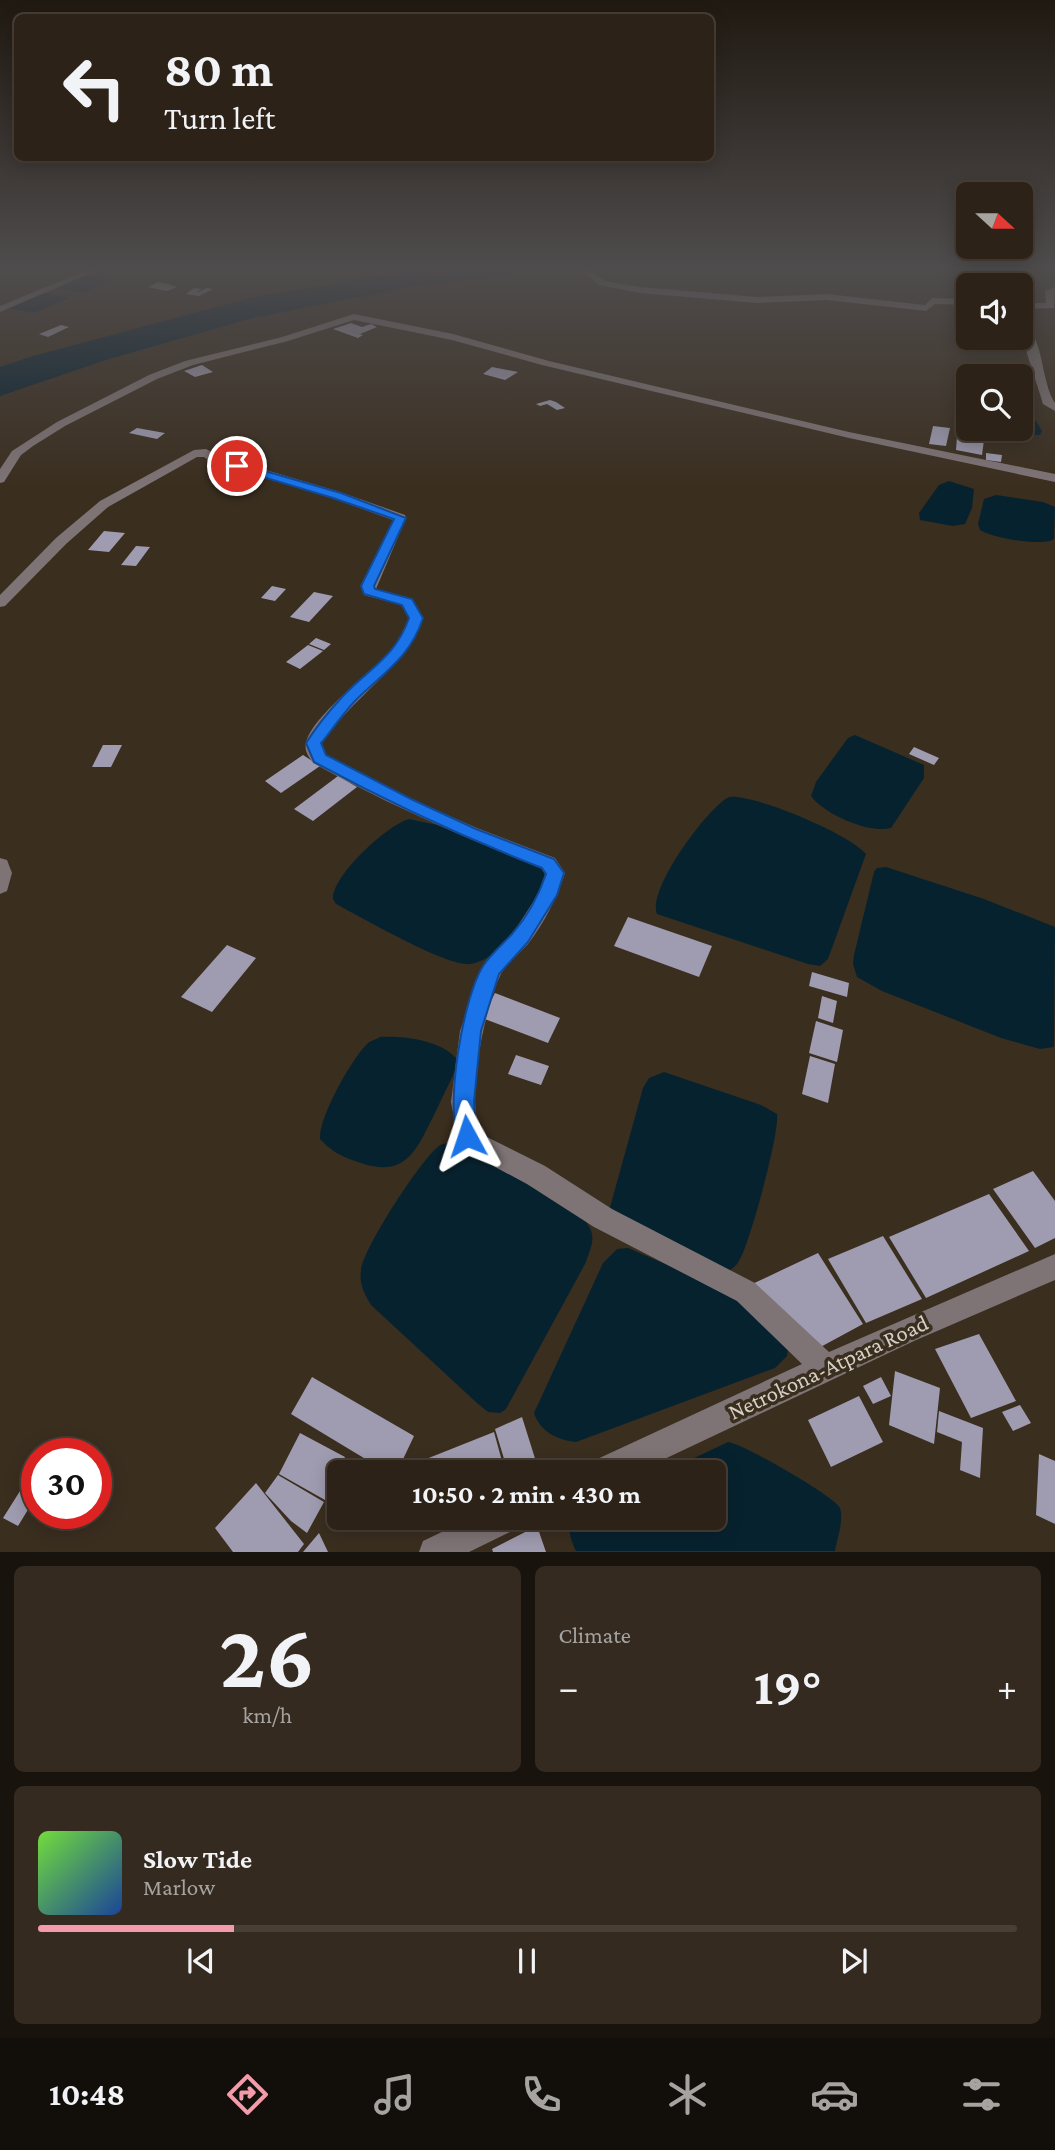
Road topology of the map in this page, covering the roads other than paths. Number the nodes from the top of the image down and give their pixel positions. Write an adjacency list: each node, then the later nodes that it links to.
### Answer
1 (272, 342): 6 (street)
2 (472, 342): 5 (street)
3 (1033, 350): 4 (street)
4 (1055, 408)
5 (1055, 478)
6 (0, 479)
7 (0, 603): 11 (street)
8 (0, 865): 9 (street)
9 (0, 886)
10 (1055, 1267): 11 (street, Netrokona-Atpara Road)
11 (826, 1368): 12 (street, Netrokona-Atpara Road)
12 (630, 1460)
13 (480, 1530): 14 (street)
14 (434, 1552)

